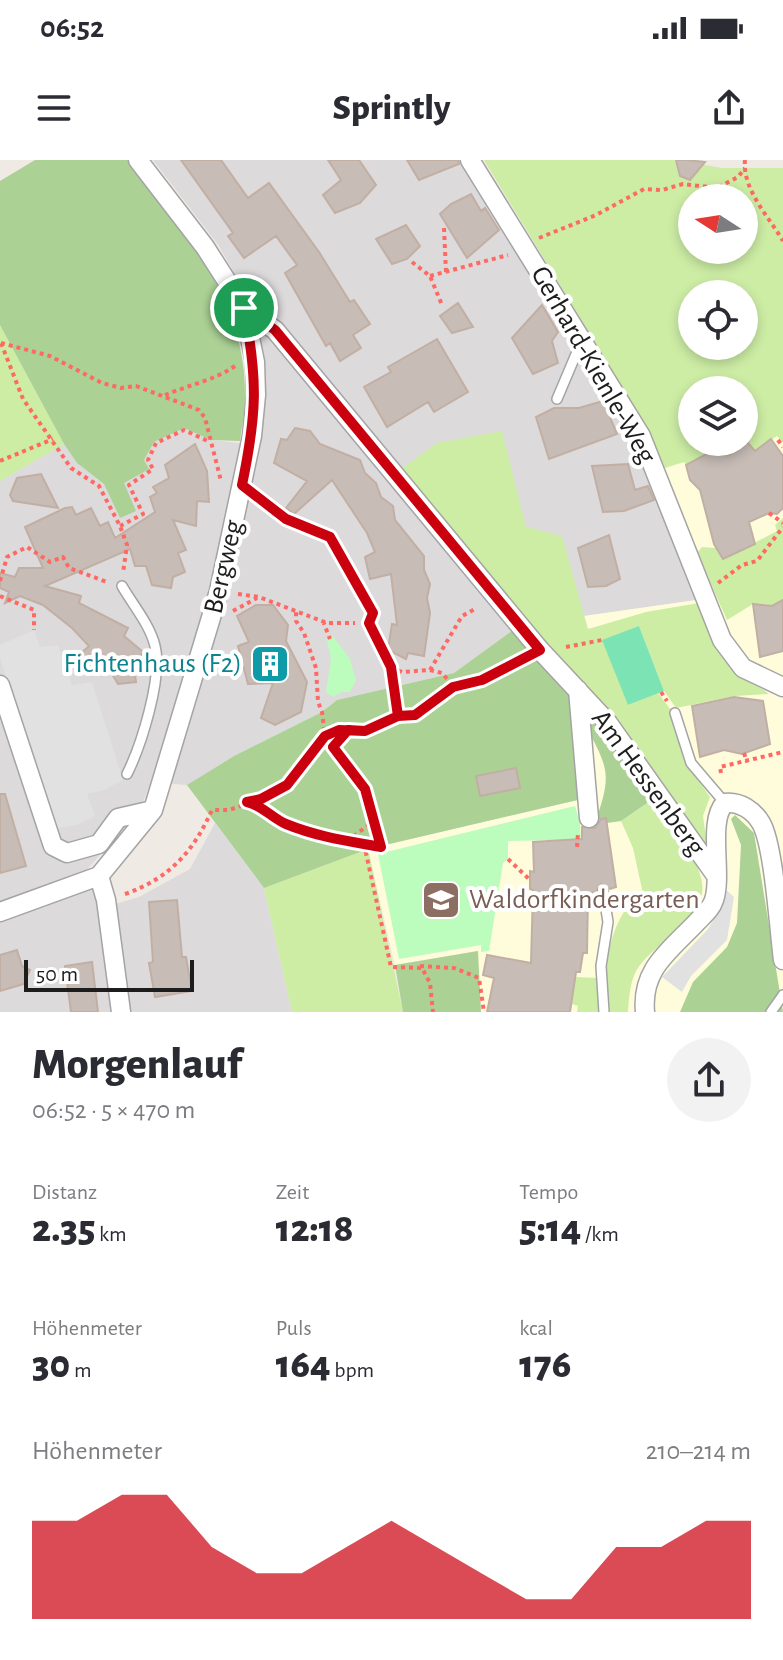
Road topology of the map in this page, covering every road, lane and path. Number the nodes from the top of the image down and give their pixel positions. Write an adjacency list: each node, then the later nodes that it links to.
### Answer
1 (138, 160): 13 (street, Bergweg)
2 (470, 160): 7 (street, Gerhard-Kienle-Weg)
3 (745, 160): 4 (path)
4 (745, 168): 6 (path); 7 (path)
5 (444, 228): 10 (path)
6 (783, 241)
7 (522, 244): 14 (street, Gerhard-Kienle-Weg)
8 (503, 257): 10 (path)
9 (412, 262): 11 (path)
10 (446, 272): 11 (path)
11 (430, 276): 12 (path)
12 (442, 305)
13 (244, 308): 16 (street, Bergweg); 42 (street, Am Hessenberg)
14 (582, 340): 18 (lane); 31 (street, Gerhard-Kienle-Weg)
15 (0, 343): 17 (path); 19 (path)
16 (255, 362): 17 (path); 25 (street, Bergweg)
17 (165, 395): 21 (path)
18 (557, 399)
19 (54, 439): 23 (path); 28 (path)
20 (778, 440): 22 (path)
21 (210, 442): 24 (path); 28 (path)
22 (783, 447)
23 (0, 461)
24 (221, 483)
25 (242, 485): 38 (lane); 61 (street, Bergweg)
26 (769, 513): 27 (path)
27 (782, 521): 31 (path)
28 (120, 526): 30 (path)
29 (0, 581): 30 (path)
30 (122, 586): 58 (lane)
31 (704, 594): 47 (street, Gerhard-Kienle-Weg)
32 (0, 596): 39 (path)
33 (259, 597): 35 (path)
34 (483, 609): 44 (path)
35 (296, 611): 36 (path); 52 (path)
36 (323, 621): 37 (path); 40 (path)
37 (353, 623)
38 (369, 623): 43 (path)
39 (34, 630)
40 (330, 639)
41 (602, 640): 42 (path)
42 (540, 650): 46 (path); 48 (street, Am Hessenberg)
43 (391, 667): 44 (path); 50 (path)
44 (430, 670): 46 (path)
45 (0, 685): 61 (street)
46 (453, 687): 50 (path)
47 (783, 687)
48 (578, 690): 62 (street, Am Hessenberg); 68 (street, Am Hessenberg)
49 (675, 713): 60 (lane)
50 (398, 716): 51 (path)
51 (348, 730): 52 (path); 53 (path)
52 (325, 736): 53 (path); 59 (path)
53 (333, 747): 63 (path)
54 (783, 752): 56 (path)
55 (744, 753): 56 (path)
56 (747, 762): 57 (path)
57 (721, 772)
58 (127, 774)
59 (247, 802): 64 (path); 71 (path)
60 (725, 803): 68 (street, Am Hessenberg); 73 (street, Am Hessenberg)
61 (153, 810): 67 (street, Bergweg)
62 (589, 818)
63 (374, 821): 64 (path); 65 (path)
64 (345, 842): 65 (path)
65 (364, 844): 74 (path)
66 (508, 859): 69 (path)
67 (99, 876): 71 (street); 72 (street)
68 (717, 877): 80 (street, Am Hessenberg)
69 (530, 880)
70 (603, 891): 79 (lane)
71 (106, 900): 76 (street)
72 (0, 912)
73 (783, 960)
74 (417, 966): 77 (path); 78 (path)
75 (783, 995): 81 (lane)
76 (121, 1012)
77 (433, 1012)
78 (484, 1012)
79 (604, 1012)
80 (645, 1012)
81 (771, 1012)

